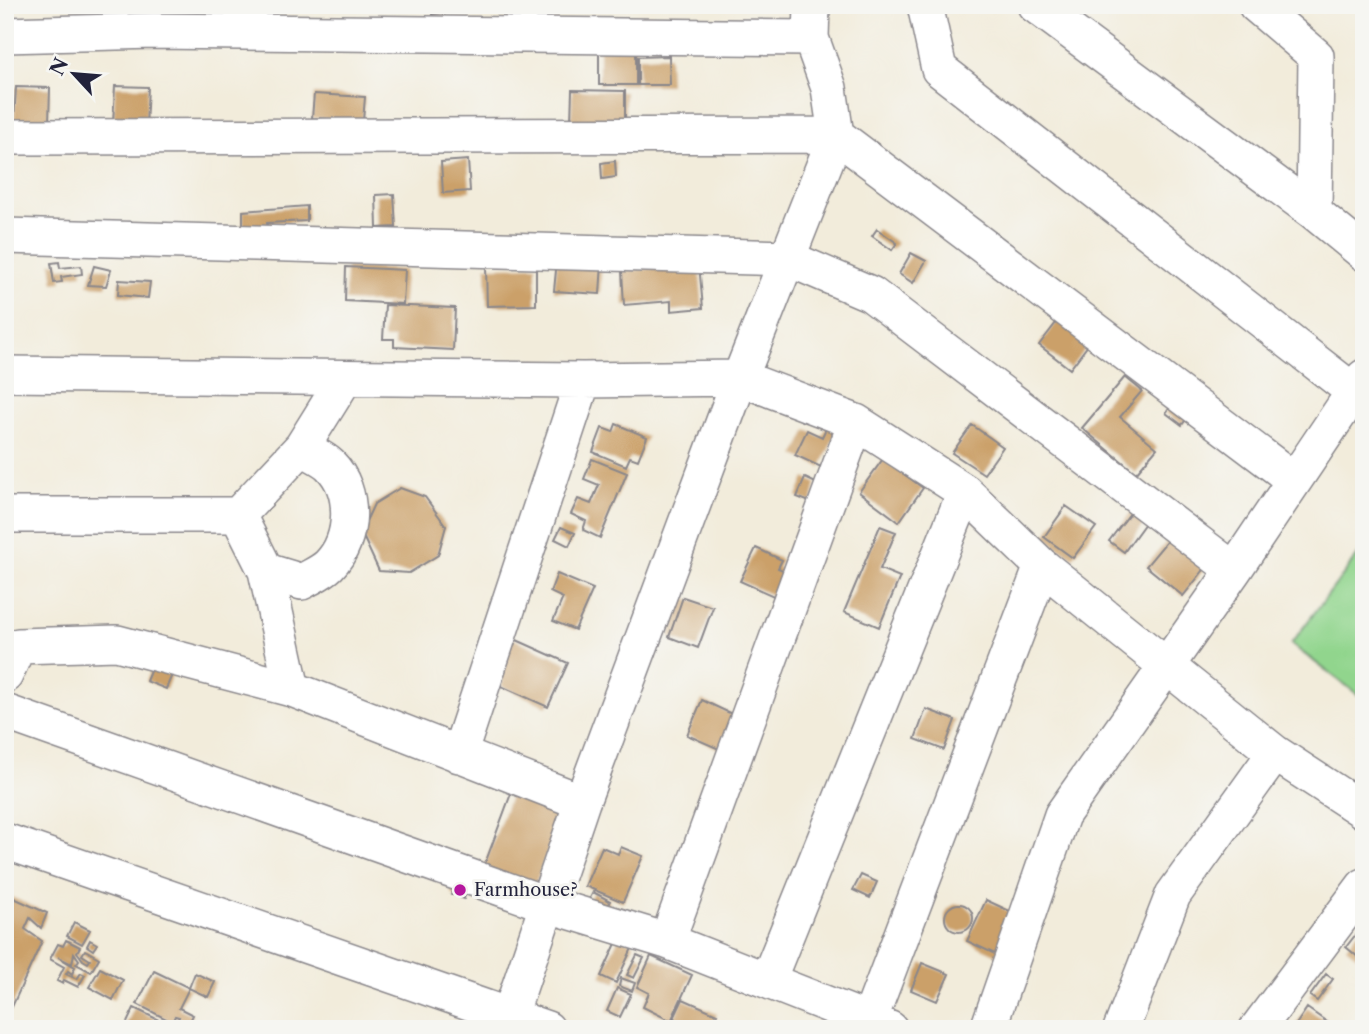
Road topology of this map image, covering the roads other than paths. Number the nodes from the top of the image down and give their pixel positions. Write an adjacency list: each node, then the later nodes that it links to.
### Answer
1 (925, 5): 19 (street)
2 (1035, 5): 11 (street)
3 (1256, 5): 11 (street)
4 (154, 18): 5 (street); 6 (street)
5 (50, 19): 8 (street)
6 (267, 20): 7 (street)
7 (812, 21): 9 (street)
8 (5, 35)
9 (836, 135): 10 (street); 14 (street); 22 (street)
10 (5, 137)
11 (1314, 212): 13 (street)
12 (5, 236): 14 (street)
13 (1364, 253)
14 (787, 258): 17 (street); 27 (street)
15 (5, 374): 16 (street)
16 (345, 378): 18 (street); 21 (street)
17 (740, 378): 18 (street); 20 (street); 35 (street)
18 (583, 380): 34 (street)
19 (1358, 384): 22 (street)
20 (856, 422): 23 (street); 40 (street)
21 (302, 447): 25 (street); 28 (street)
22 (1294, 480): 27 (street)
23 (965, 492): 26 (street); 41 (street)
24 (5, 514): 25 (street)
25 (238, 515): 28 (street)
26 (1042, 566): 29 (street); 43 (street)
27 (1234, 570): 29 (street)
28 (266, 571): 31 (street)
29 (1166, 664): 33 (street); 45 (street)
30 (5, 675): 31 (street)
31 (292, 689): 34 (street)
32 (5, 712): 39 (street)
33 (1275, 754): 36 (street); 46 (street)
34 (459, 755): 35 (street)
35 (582, 802): 39 (street)
36 (1364, 811)
37 (5, 841): 42 (street)
38 (1364, 886): 47 (street)
39 (549, 905): 40 (street); 42 (street)
40 (667, 941): 41 (street)
41 (768, 980): 43 (street)
42 (510, 1015): 44 (street)
43 (880, 1025)
44 (547, 1029)
45 (988, 1029)
46 (1121, 1029)
47 (1257, 1029)

